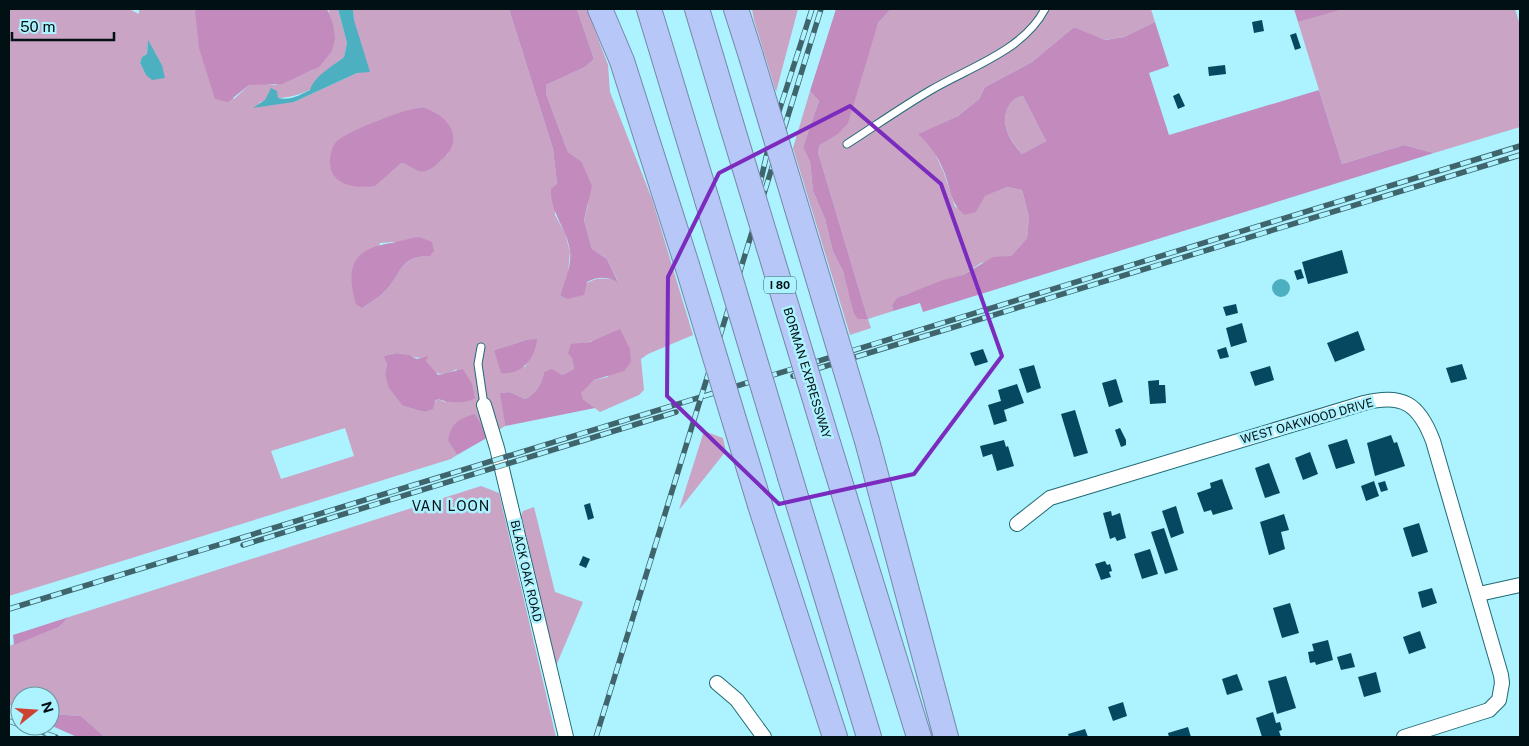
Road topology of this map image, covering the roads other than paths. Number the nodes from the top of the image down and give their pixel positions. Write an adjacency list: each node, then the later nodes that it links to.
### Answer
1 (600, 9): 7 (highway)
2 (607, 9): 7 (highway)
3 (649, 9): 18 (highway, bridge)
4 (696, 9): 19 (highway, BORMAN EXPRESSWAY / I 80, bridge)
5 (736, 9): 20 (highway, bridge)
6 (1045, 9): 8 (lane)
7 (622, 61): 17 (highway, bridge)
8 (847, 144)
9 (481, 347): 10 (lane)
10 (484, 405): 15 (street, BLACK OAK ROAD)
11 (1017, 524): 13 (street, WEST OAKWOOD DRIVE)
12 (1520, 585): 13 (street)
13 (1479, 594): 21 (street, WEST OAKWOOD DRIVE)
14 (717, 683): 16 (street)
15 (566, 737)
16 (764, 737)
17 (835, 737)
18 (870, 737)
19 (919, 737)
20 (946, 737)
21 (1404, 737)

